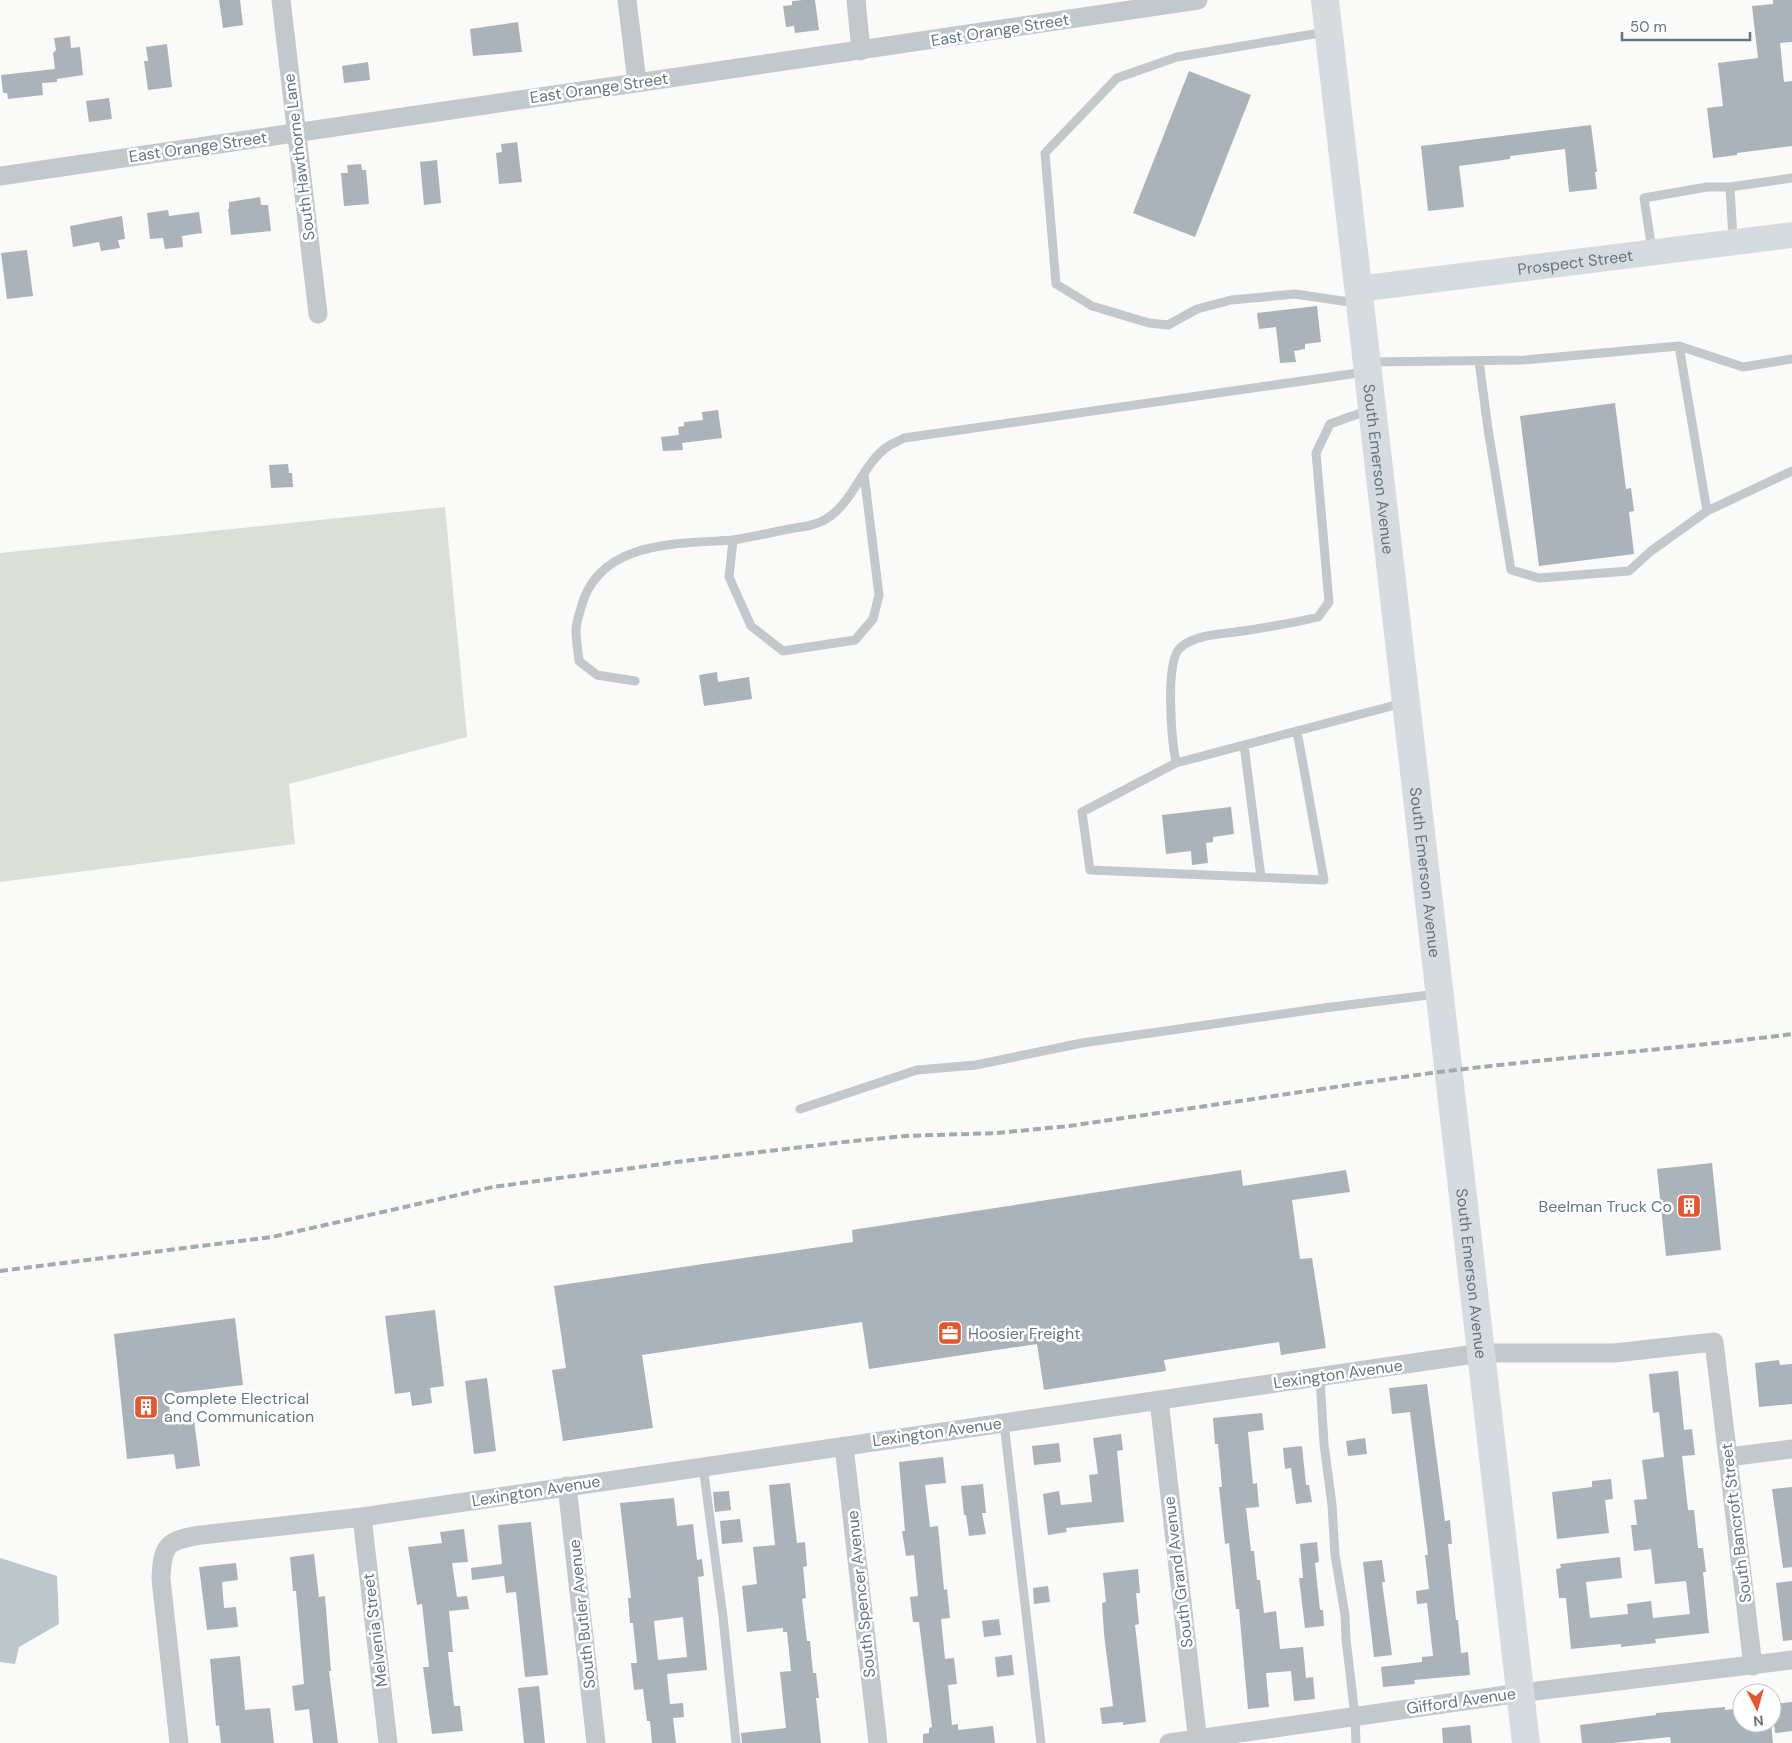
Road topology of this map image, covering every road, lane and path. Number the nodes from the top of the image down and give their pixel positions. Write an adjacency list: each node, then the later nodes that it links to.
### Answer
1 (281, 0): 10 (street, South Hawthorne Lane)
2 (627, 0): 9 (street)
3 (856, 0): 8 (street)
4 (1198, 0): 6 (street, East Orange Street)
5 (1325, 0): 7 (main road, South Emerson Avenue)
6 (1084, 8): 8 (street, East Orange Street)
7 (1328, 32): 17 (main road, South Emerson Avenue); 17 (lane)
8 (861, 51): 9 (street, East Orange Street)
9 (637, 82): 10 (street, East Orange Street)
10 (296, 133): 11 (street, East Orange Street); 18 (street, South Hawthorne Lane)
11 (0, 176)
12 (1792, 178): 13 (lane)
13 (1730, 187): 15 (lane); 16 (lane)
14 (1792, 235): 15 (main road, Prospect Street)
15 (1734, 242): 16 (main road, Prospect Street)
16 (1652, 252): 17 (main road, Prospect Street)
17 (1359, 297): 22 (main road, South Emerson Avenue)
18 (318, 314)
19 (1679, 346): 20 (lane); 21 (lane); 26 (lane)
20 (1792, 359)
21 (1479, 361): 22 (lane); 26 (lane)
22 (1367, 367): 23 (main road, South Emerson Avenue); 25 (lane)
23 (1372, 409): 29 (main road, South Emerson Avenue); 32 (lane)
24 (1792, 471): 26 (lane)
25 (864, 474): 27 (lane); 27 (lane)
26 (1707, 511)
27 (732, 540): 28 (lane)
28 (635, 680)
29 (1406, 702): 30 (lane); 34 (main road, South Emerson Avenue)
30 (1297, 731): 31 (lane); 33 (lane)
31 (1244, 745): 32 (lane); 33 (lane)
32 (1176, 763): 33 (lane)
33 (1261, 877)
34 (1439, 993): 35 (lane); 37 (main road, South Emerson Avenue)
35 (800, 1109)
36 (1714, 1342): 37 (street, Lexington Avenue); 43 (street, South Bancroft Street)
37 (1481, 1353): 38 (street, Lexington Avenue); 49 (main road, South Emerson Avenue)
38 (1320, 1377): 39 (street, Lexington Avenue); 50 (lane)
39 (1159, 1400): 40 (street, Lexington Avenue); 51 (street, South Grand Avenue)
40 (1004, 1423): 41 (street, Lexington Avenue); 57 (lane)
41 (844, 1446): 44 (street, Lexington Avenue); 56 (street, South Spencer Avenue)
42 (1792, 1449): 43 (street)
43 (1728, 1457): 48 (street, South Bancroft Street)
44 (704, 1466): 45 (street, Lexington Avenue); 55 (lane)
45 (567, 1486): 46 (street, Lexington Avenue); 54 (street, South Butler Avenue)
46 (362, 1517): 52 (street, Lexington Avenue); 53 (street, Melvenia Street)
47 (1792, 1660): 48 (street)
48 (1753, 1666): 49 (street, Gifford Avenue)
49 (1520, 1693): 50 (street, Gifford Avenue); 60 (main road, South Emerson Avenue)
50 (1355, 1716): 51 (street, Gifford Avenue); 59 (lane)
51 (1198, 1741): 58 (street, Gifford Avenue)
52 (179, 1743)
53 (388, 1743)
54 (596, 1743)
55 (736, 1743)
56 (878, 1743)
57 (1041, 1743)
58 (1169, 1743)
59 (1356, 1743)
60 (1526, 1743)

